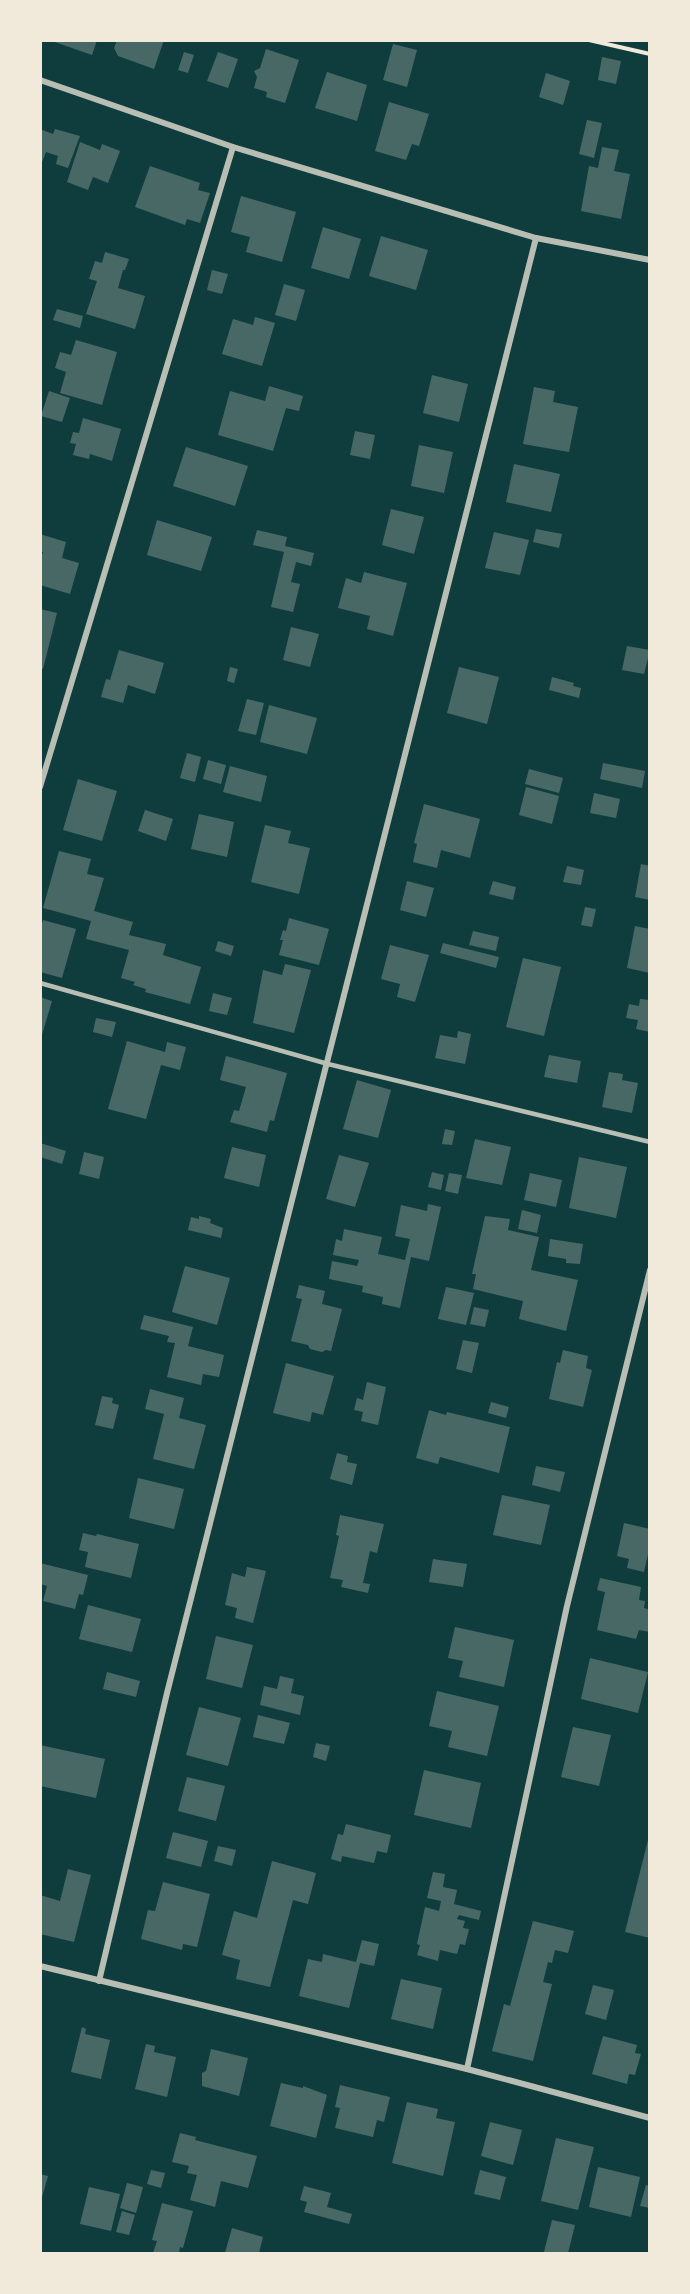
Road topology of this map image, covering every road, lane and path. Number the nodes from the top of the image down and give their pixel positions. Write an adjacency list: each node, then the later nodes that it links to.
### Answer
1 (589, 40): 2 (path)
2 (650, 54)
3 (40, 80): 4 (street)
4 (233, 147): 5 (street); 7 (street)
5 (536, 238): 6 (street); 9 (street)
6 (650, 260)
7 (40, 787)
8 (40, 984): 9 (lane)
9 (328, 1064): 10 (lane); 13 (street)
10 (650, 1142)
11 (650, 1270): 14 (street)
12 (40, 1966): 13 (street)
13 (99, 1981): 14 (street)
14 (466, 2069): 15 (street)
15 (650, 2118)

